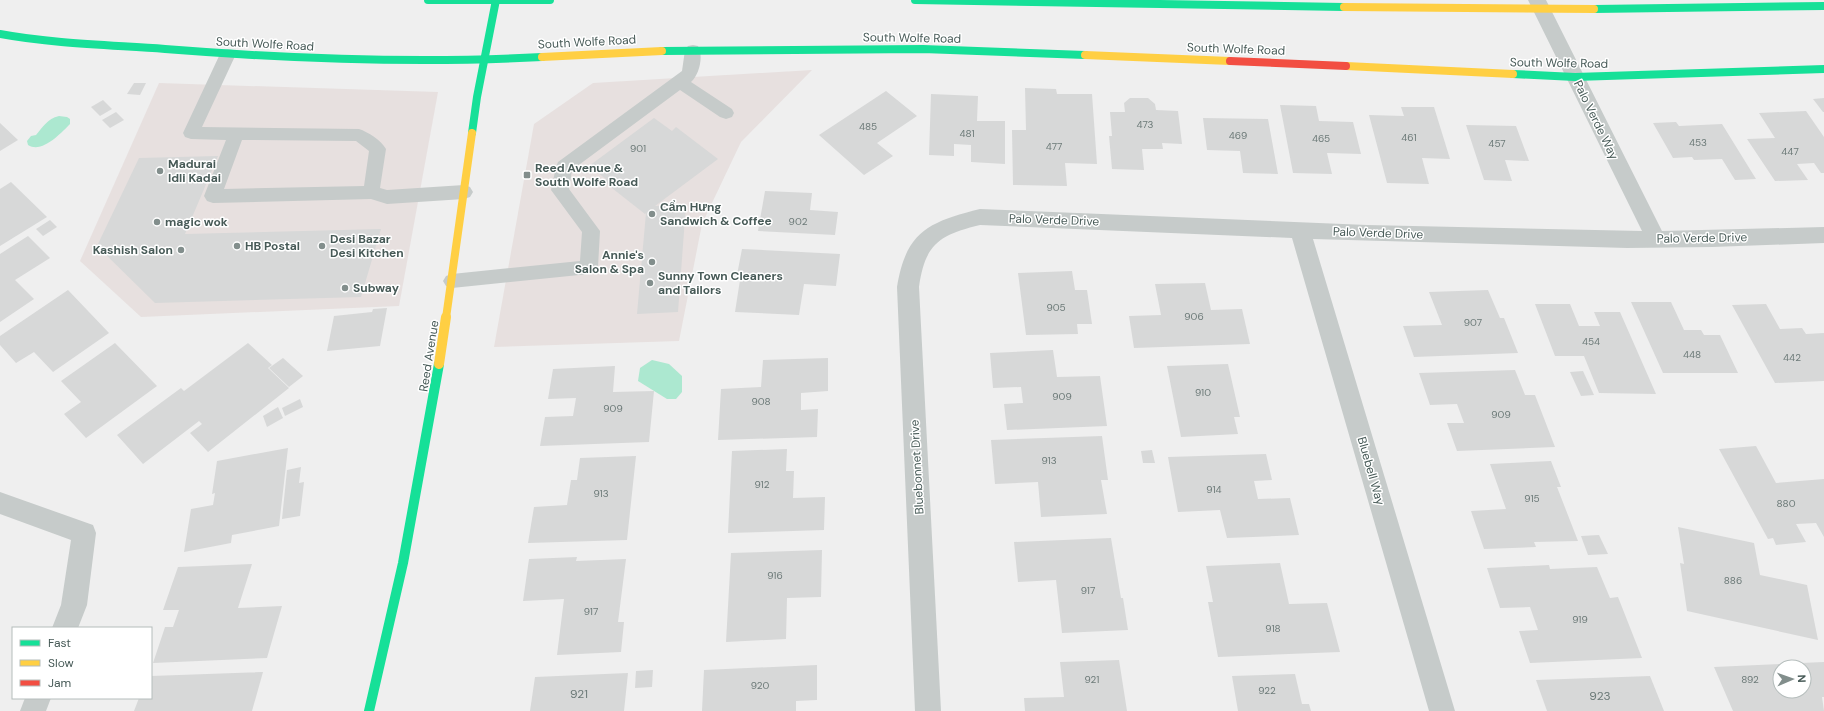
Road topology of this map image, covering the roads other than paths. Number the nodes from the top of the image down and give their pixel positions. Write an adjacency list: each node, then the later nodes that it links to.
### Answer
1 (428, 0): 4 (main road)
2 (550, 0): 4 (main road)
3 (915, 0): 5 (main road)
4 (495, 1): 10 (main road, Reed Avenue)
5 (1540, 5): 6 (main road); 12 (street, Palo Verde Way)
6 (1824, 6)
7 (0, 34): 9 (main road, South Wolfe Road)
8 (693, 50): 10 (main road, South Wolfe Road); 12 (main road, South Wolfe Road); 13 (lane)
9 (228, 54): 10 (main road, South Wolfe Road); 15 (lane)
10 (484, 61): 17 (main road, Reed Avenue)
11 (1824, 69): 12 (main road, South Wolfe Road)
12 (1575, 78): 21 (street, Palo Verde Way)
13 (681, 83): 14 (lane); 22 (lane)
14 (726, 113)
15 (236, 134): 16 (lane); 16 (lane)
16 (371, 192): 17 (lane)
17 (464, 192): 22 (main road, Reed Avenue)
18 (1300, 230): 19 (street, Palo Verde Drive); 21 (street, Palo Verde Drive); 29 (street, Bluebell Way)
19 (934, 232): 28 (street, Bluebonnet Drive)
20 (1824, 235): 21 (street, Palo Verde Drive)
21 (1656, 239)
22 (452, 280): 27 (main road, Reed Avenue)
23 (0, 503): 24 (street)
24 (65, 627)
25 (38, 699): 26 (street)
26 (33, 711)
27 (369, 711)
28 (928, 711)
29 (1442, 711)

